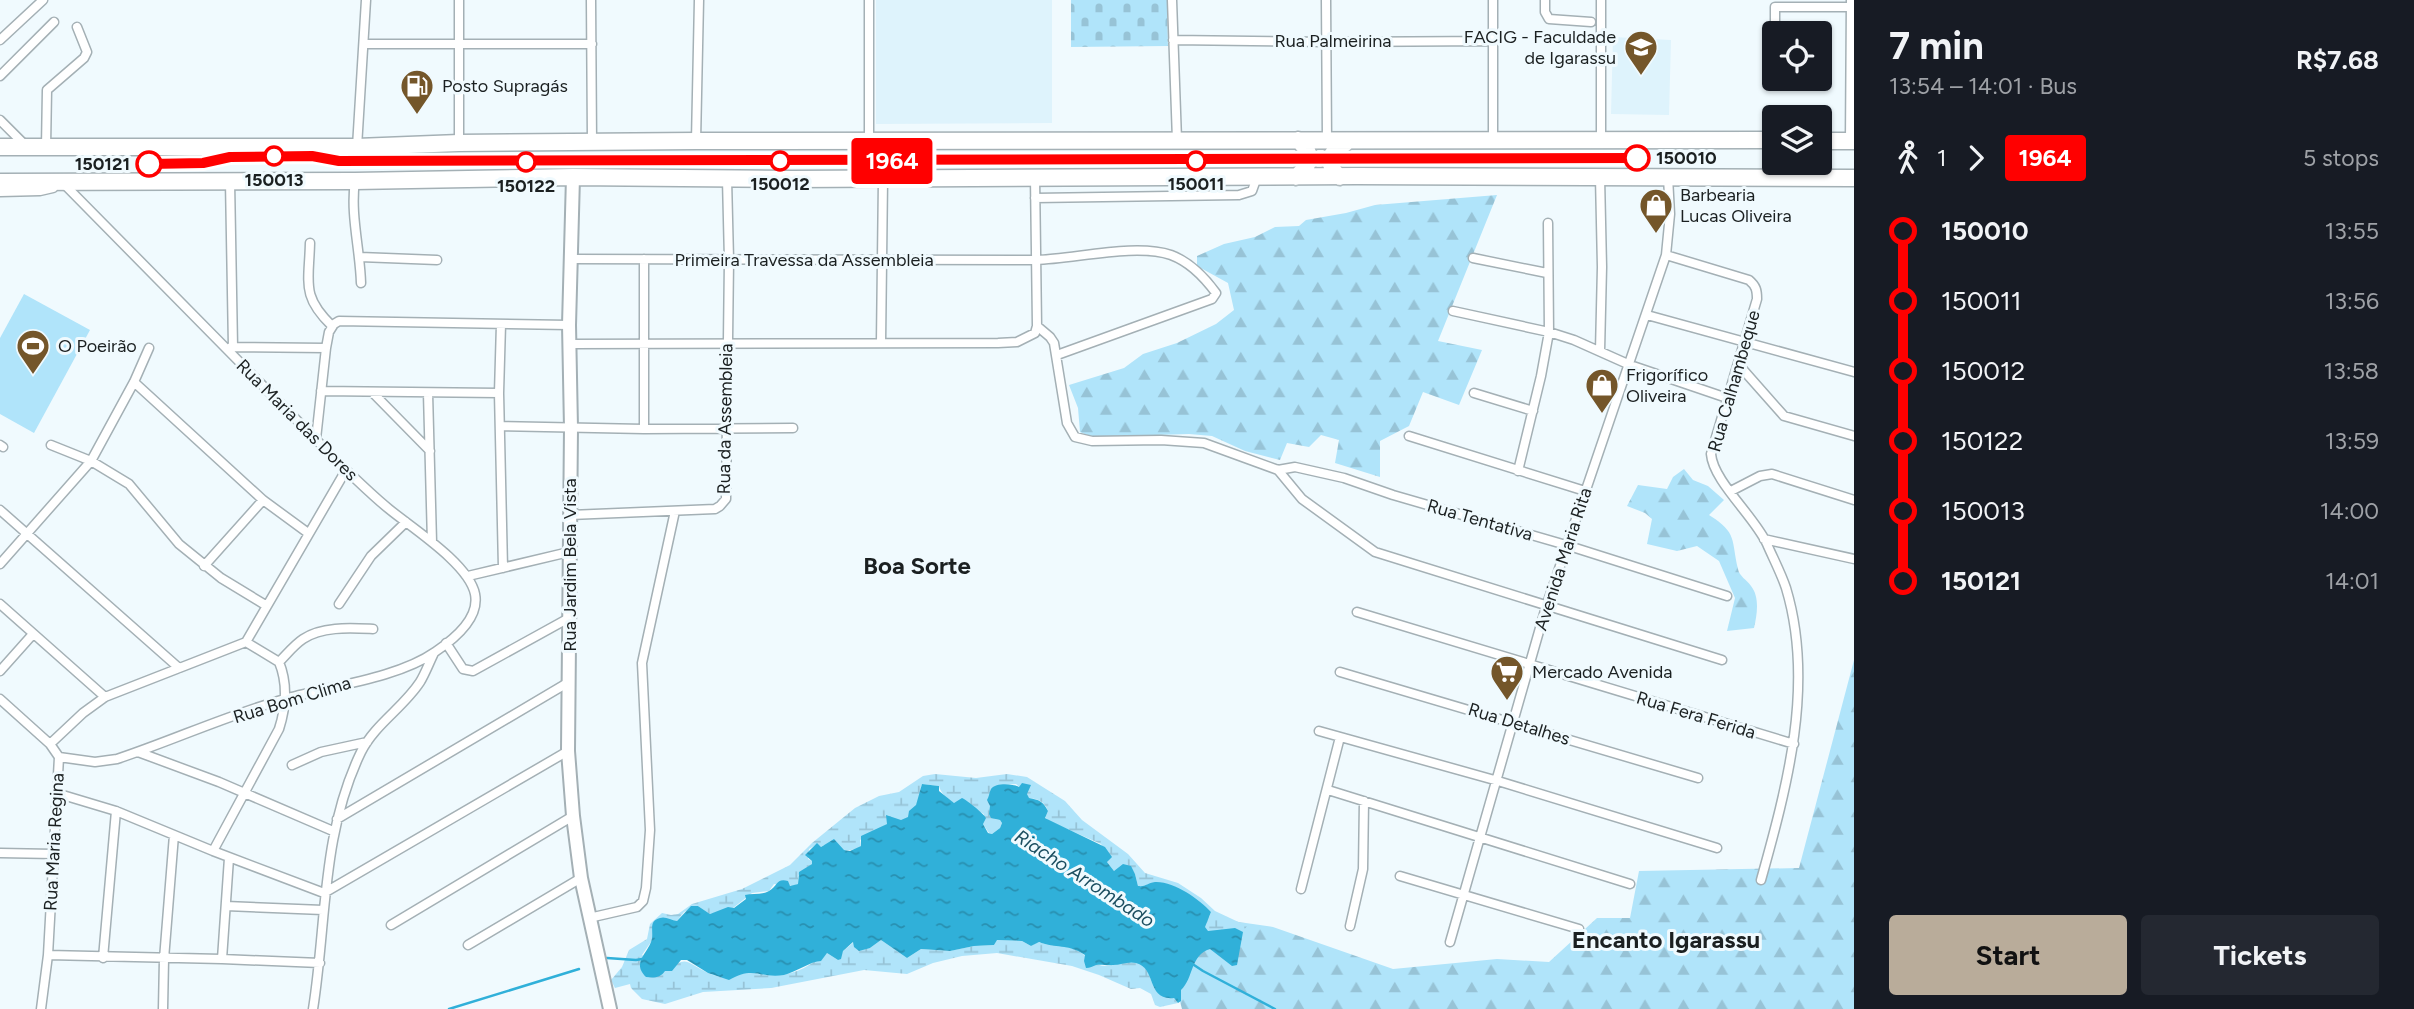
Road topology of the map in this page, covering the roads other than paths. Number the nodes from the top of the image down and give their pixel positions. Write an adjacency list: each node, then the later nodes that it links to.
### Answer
1 (43, 0): 18 (street)
2 (366, 0): 23 (street)
3 (459, 0): 22 (street)
4 (591, 0): 24 (street)
5 (699, 0): 32 (street)
6 (869, 0): 33 (street)
7 (1172, 0): 19 (street)
8 (1326, 0): 21 (street)
9 (1493, 0): 20 (street)
10 (1545, 0): 16 (street)
11 (1601, 0): 30 (street)
12 (1775, 3): 13 (street); 14 (street)
13 (1852, 5): 37 (street)
14 (1775, 21)
15 (54, 22): 25 (street)
16 (1591, 23)
17 (77, 27): 42 (street)
18 (0, 40)
19 (1173, 40): 21 (street, Rua Palmeirina); 27 (street)
20 (1494, 41): 21 (street, Rua Palmeirina); 35 (street)
21 (1326, 42): 29 (street)
22 (458, 43): 23 (street); 24 (street); 39 (street)
23 (363, 44): 43 (street)
24 (592, 44): 38 (street)
25 (0, 76)
26 (0, 120): 41 (street)
27 (1177, 140): 28 (highway); 33 (highway)
28 (1298, 140): 29 (highway); 47 (highway)
29 (1327, 140): 34 (highway)
30 (1601, 140): 31 (highway); 35 (highway)
31 (1762, 140)
32 (696, 141): 33 (highway); 38 (highway)
33 (869, 141)
34 (1348, 141): 35 (highway); 48 (highway)
35 (1493, 141)
36 (1832, 141): 37 (highway)
37 (1852, 141)
38 (592, 142): 39 (highway)
39 (459, 143): 43 (highway)
40 (0, 147): 41 (highway)
41 (26, 147): 42 (highway)
42 (46, 147): 43 (highway)
43 (356, 147)
44 (573, 177): 52 (highway); 56 (highway); 65 (main road, Rua Jardim Bela Vista)
45 (1035, 177): 46 (highway); 53 (highway); 59 (street)
46 (1257, 177): 47 (highway); 59 (street)
47 (1296, 177): 48 (highway)
48 (1340, 177): 49 (highway)
49 (1600, 177): 50 (highway); 89 (street)
50 (1668, 177): 51 (highway); 62 (street, Avenida Maria Rita)
51 (1854, 177)
52 (727, 179): 53 (highway); 68 (street, Rua da Assembleia)
53 (883, 179): 69 (street)
54 (59, 181): 55 (highway); 57 (highway); 58 (street); 85 (street, Rua Maria das Dores)
55 (230, 181): 56 (highway); 86 (street)
56 (355, 181): 63 (street)
57 (0, 182)
58 (0, 192)
59 (1035, 198): 70 (street)
60 (1548, 223): 71 (street)
61 (310, 243): 77 (street)
62 (1666, 255): 74 (street, Avenida Maria Rita); 80 (street, Rua Calhambeque)
63 (360, 257): 67 (street); 72 (street)
64 (1473, 257): 71 (street)
65 (571, 259): 66 (street, Primeira Travessa da Assembleia); 76 (main road, Rua Jardim Bela Vista)
66 (643, 259): 68 (street, Primeira Travessa da Assembleia); 83 (street)
67 (437, 260)
68 (729, 260): 69 (street, Primeira Travessa da Assembleia); 84 (street, Rua da Assembleia)
69 (882, 260): 70 (street, Primeira Travessa da Assembleia); 81 (street)
70 (1036, 260): 78 (street); 90 (street, Primeira Travessa da Assembleia)
71 (1547, 273): 79 (street)
72 (361, 283)
73 (1453, 311): 79 (street)
74 (1647, 315): 80 (street); 91 (street, Avenida Maria Rita)
75 (501, 324): 76 (street); 77 (street); 98 (street)
76 (569, 325): 82 (main road, Rua Jardim Bela Vista)
77 (332, 326): 88 (street)
78 (1037, 326): 81 (street); 90 (street)
79 (1549, 332): 89 (street); 101 (street)
80 (1744, 341): 92 (street, Rua Calhambeque); 93 (street)
81 (881, 343): 84 (street)
82 (570, 344): 83 (street); 104 (main road, Rua Jardim Bela Vista)
83 (643, 344): 84 (street); 106 (street)
84 (727, 344): 103 (street, Rua da Assembleia)
85 (223, 347): 86 (street); 109 (street, Rua Maria das Dores)
86 (233, 347): 88 (street)
87 (149, 348): 94 (street)
88 (326, 348): 95 (street)
89 (1600, 351): 91 (street)
90 (1058, 355): 114 (street)
91 (1630, 365): 100 (street); 116 (street, Avenida Maria Rita)
92 (1738, 365): 100 (street, Rua Calhambeque); 108 (street)
93 (1854, 372)
94 (134, 382): 112 (street); 118 (street)
95 (321, 391): 96 (street); 109 (street)
96 (372, 392): 97 (street); 111 (street)
97 (428, 393): 98 (street); 111 (street)
98 (499, 393): 102 (street)
99 (1475, 393): 101 (street)
100 (1727, 398): 117 (street, Rua Calhambeque)
101 (1533, 411): 115 (street)
102 (500, 426): 104 (street); 133 (street)
103 (727, 427): 105 (street); 106 (street); 121 (street, Rua da Assembleia)
104 (571, 428): 106 (street); 122 (main road, Rua Jardim Bela Vista)
105 (793, 428)
106 (644, 429)
107 (1409, 436): 115 (street)
108 (1854, 436)
109 (316, 439): 113 (street, Rua Maria das Dores)
110 (51, 445): 112 (street)
111 (430, 451): 127 (street)
112 (91, 461): 125 (street); 132 (street)
113 (346, 470): 123 (street, Rua Maria das Dores); 124 (street)
114 (1278, 470): 128 (street, Rua Tentativa); 139 (street)
115 (1518, 471): 116 (street)
116 (1585, 491): 128 (street, Avenida Maria Rita)
117 (1731, 491): 119 (street); 126 (street, Rua Calhambeque)
118 (263, 500): 124 (street); 132 (street)
119 (1854, 500)
120 (0, 510): 125 (street)
121 (675, 511): 122 (street, Rua da Assembleia); 193 (street)
122 (569, 515): 129 (main road, Rua Jardim Bela Vista)
123 (406, 522): 127 (street, Rua Maria das Dores); 137 (street)
124 (308, 533): 138 (street)
125 (26, 535): 131 (street); 150 (street)
126 (1764, 539): 130 (street); 162 (street, Rua Calhambeque)
127 (432, 542): 134 (street, Rua Maria das Dores)
128 (1566, 545): 135 (street, Rua Tentativa); 139 (street, Avenida Maria Rita)
129 (569, 552): 133 (street); 141 (main road, Rua Jardim Bela Vista)
130 (1854, 559)
131 (0, 564)
132 (204, 566): 138 (street)
133 (503, 568): 134 (street)
134 (468, 576): 145 (street, Rua Bom Clima)
135 (1727, 596)
136 (0, 604): 143 (street)
137 (339, 604)
138 (267, 606): 144 (street)
139 (1546, 607): 147 (street); 149 (street, Avenida Maria Rita)
140 (1357, 612): 149 (street, Rua Fera Ferida)
141 (569, 618): 145 (street); 153 (main road, Rua Jardim Bela Vista)
142 (373, 629): 148 (street)
143 (33, 634): 151 (street); 154 (street)
144 (246, 642): 148 (street); 150 (street)
145 (446, 643): 146 (street, Rua Bom Clima)
146 (434, 653): 155 (street, Rua Bom Clima); 160 (street)
147 (1722, 660)
148 (279, 663): 155 (street)
149 (1530, 665): 157 (street, Avenida Maria Rita); 162 (street, Rua Fera Ferida)
150 (179, 668): 154 (street)
151 (0, 671)
152 (1339, 672): 157 (street, Rua Detalhes)
153 (569, 682): 163 (main road, Rua Jardim Bela Vista); 175 (street)
154 (105, 697): 161 (street)
155 (285, 698): 164 (street, Rua Bom Clima); 171 (street)
156 (0, 699): 161 (street, Rua Maria Regina)
157 (1514, 722): 167 (street, Rua Detalhes); 168 (street, Avenida Maria Rita)
158 (1319, 732): 159 (street)
159 (1340, 737): 168 (street); 169 (street)
160 (367, 741): 166 (street); 175 (street)
161 (50, 744): 165 (street, Rua Maria Regina)
162 (1794, 744): 186 (street, Rua Calhambeque)
163 (568, 751): 174 (main road, Rua Jardim Bela Vista); 189 (street)
164 (138, 752): 165 (street, Rua Bom Clima); 171 (street)
165 (59, 757): 170 (street, Rua Maria Regina)
166 (292, 765)
167 (1698, 778)
168 (1498, 781): 178 (street, Avenida Maria Rita); 179 (street)
169 (1328, 790): 172 (street); 188 (street)
170 (57, 793): 173 (street); 182 (street, Rua Maria Regina)
171 (243, 793): 176 (street); 180 (street)
172 (1364, 801): 178 (street); 195 (street)
173 (116, 810): 177 (street); 200 (street)
174 (573, 816): 185 (main road, Rua Jardim Bela Vista); 194 (street)
175 (337, 819): 176 (street)
176 (333, 831): 189 (street)
177 (174, 835): 180 (street); 201 (street)
178 (1480, 836): 187 (street); 190 (street, Avenida Maria Rita)
179 (1717, 848)
180 (213, 851): 183 (street)
181 (0, 853): 182 (street)
182 (54, 854): 199 (street, Rua Maria Regina)
183 (229, 858): 189 (street); 191 (street)
184 (1400, 876): 190 (street)
185 (581, 878): 193 (main road, Rua Jardim Bela Vista); 198 (street)
186 (1761, 880)
187 (1630, 884)
188 (1301, 889)
189 (324, 893): 192 (street)
190 (1464, 894): 196 (street); 197 (street, Avenida Maria Rita)
191 (226, 906): 192 (street); 202 (street)
192 (323, 910): 203 (street)
193 (589, 918): 207 (main road, Rua Jardim Bela Vista)
194 (391, 925)
195 (1350, 926)
196 (1579, 929)
197 (1450, 942)
198 (468, 945)
199 (48, 955): 200 (street); 204 (street, Rua Maria Regina)
200 (103, 958): 201 (street)
201 (164, 959): 202 (street); 205 (street)
202 (222, 959): 203 (street)
203 (320, 963): 206 (street)
204 (41, 1009)
205 (163, 1009)
206 (313, 1009)
207 (610, 1009)

